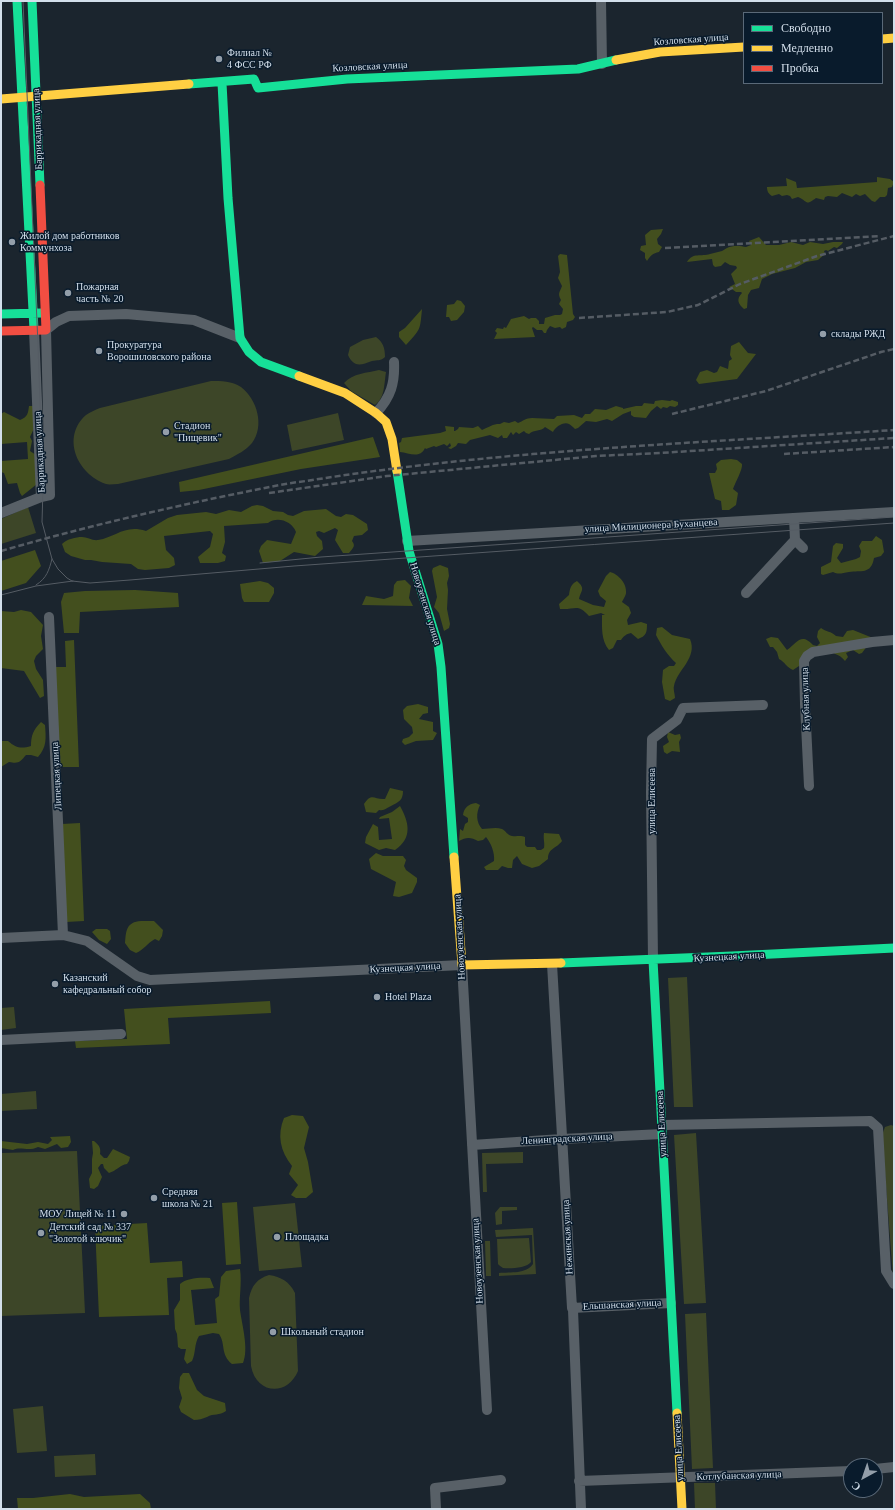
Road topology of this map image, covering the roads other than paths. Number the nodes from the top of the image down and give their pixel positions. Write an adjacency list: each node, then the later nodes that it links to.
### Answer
1 (17, 1): 10 (street, Баррикадная улица)
2 (32, 1): 9 (street, Баррикадная улица)
3 (601, 1): 7 (street)
4 (894, 38): 5 (street)
5 (883, 39)
6 (743, 47): 7 (street, Козловская улица)
7 (602, 64): 8 (street, Козловская улица)
8 (222, 83): 9 (street, Козловская улица); 18 (street)
9 (37, 97): 10 (street, Козловская улица); 13 (street, Баррикадная улица)
10 (22, 98): 11 (street, Козловская улица); 12 (street, Баррикадная улица)
11 (1, 99)
12 (33, 313): 13 (street); 14 (street); 15 (street, Баррикадная улица)
13 (45, 313): 16 (street, Баррикадная улица)
14 (1, 314)
15 (34, 330): 16 (street); 17 (street); 21 (street, Баррикадная улица)
16 (46, 330): 18 (street); 21 (street, Баррикадная улица)
17 (1, 331)
18 (240, 338): 20 (street, Новоузенская улица)
19 (394, 362): 20 (street)
20 (376, 413): 26 (street, Новоузенская улица)
21 (41, 497): 23 (street)
22 (894, 512): 24 (street, улица Милиционера Буханцева)
23 (1, 513)
24 (794, 518): 25 (street); 26 (street, улица Милиционера Буханцева)
25 (795, 540): 27 (street); 28 (street)
26 (407, 541): 38 (street, Новоузенская улица)
27 (803, 548)
28 (746, 593)
29 (49, 617): 33 (street, Липецкая улица)
30 (894, 640): 32 (street, Клубная улица)
31 (763, 705): 36 (street, улица Елисеева)
32 (809, 786)
33 (63, 935): 34 (street, Кузнецкая улица); 38 (street, Кузнецкая улица)
34 (1, 938)
35 (894, 948): 36 (street, Кузнецкая улица)
36 (653, 960): 37 (street, Кузнецкая улица); 41 (street, улица Елисеева)
37 (552, 964): 38 (street, Кузнецкая улица); 42 (street, Нежинская улица)
38 (462, 966): 43 (street, Новоузенская улица)
39 (121, 1034): 40 (street)
40 (1, 1040)
41 (662, 1130): 42 (street, Ленинградская улица); 44 (street, Ленинградская улица); 45 (street, улица Елисеева)
42 (562, 1139): 43 (street, Ленинградская улица); 46 (street, Нежинская улица)
43 (472, 1145): 47 (street, Новоузенская улица)
44 (894, 1284)
45 (671, 1303): 46 (street, Ельшанская улица); 51 (street, улица Елисеева)
46 (572, 1308): 53 (street, Нежинская улица)
47 (487, 1410)
48 (894, 1467): 49 (street)
49 (883, 1468)
50 (843, 1471): 51 (street, Котлубанская улица)
51 (680, 1478): 53 (street, Котлубанская улица); 56 (street, улица Елисеева)
52 (501, 1480): 54 (street)
53 (579, 1481): 55 (street, Нежинская улица)
54 (436, 1509)
55 (581, 1509)
56 (682, 1509)

